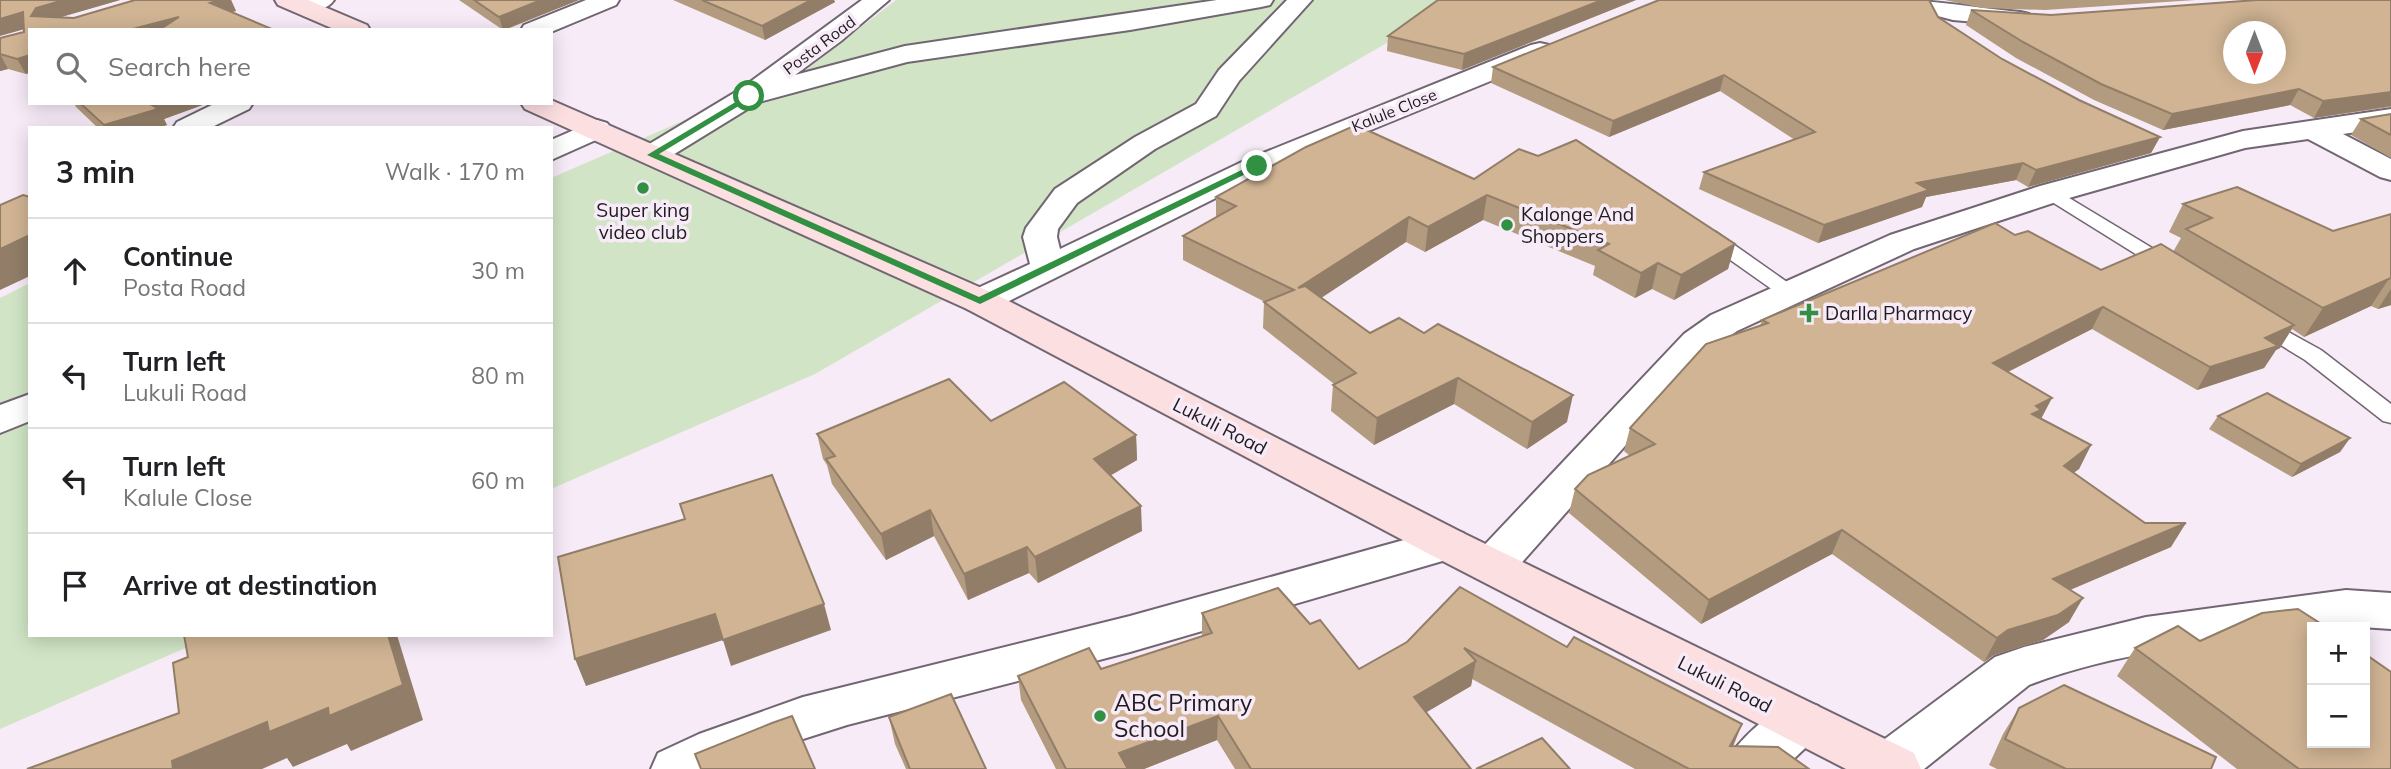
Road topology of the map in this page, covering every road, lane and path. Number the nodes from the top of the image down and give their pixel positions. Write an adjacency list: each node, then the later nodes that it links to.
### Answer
1 (607, 0): 10 (street)
2 (877, 0): 13 (street, Posta Road)
3 (1261, 0): 13 (street)
4 (1300, 0): 27 (street)
5 (1905, 0): 7 (street)
6 (304, 2): 9 (street)
7 (1936, 8): 8 (street); 12 (street)
8 (2045, 20)
9 (354, 28)
10 (538, 28)
11 (1572, 38): 27 (street, Kalule Close)
12 (1964, 39)
13 (749, 96): 22 (street, Posta Road)
14 (235, 105): 17 (street)
15 (540, 105): 18 (street, Lukuli Road)
16 (2391, 118): 19 (street)
17 (191, 126)
18 (597, 129): 21 (street); 22 (street, Lukuli Road)
19 (2313, 130): 23 (street); 24 (street)
20 (2152, 139): 23 (street)
21 (553, 150)
22 (652, 155): 30 (street, Lukuli Road)
23 (2186, 155): 25 (street)
24 (2391, 171)
25 (2051, 193): 28 (lane); 29 (street)
26 (1690, 223): 29 (lane)
27 (1048, 268): 30 (street, Kalule Close)
28 (2182, 274)
29 (1790, 293): 36 (street)
30 (980, 301): 35 (street, Lukuli Road)
31 (2241, 311): 33 (lane)
32 (28, 407): 34 (street)
33 (2391, 416)
34 (0, 420)
35 (1447, 544): 36 (street, Lukuli Road); 40 (street)
36 (1493, 566): 38 (street, Lukuli Road)
37 (2391, 611): 39 (street)
38 (1800, 721): 39 (street, Lukuli Road); 41 (street)
39 (1892, 767)
40 (677, 769)
41 (1748, 769)

